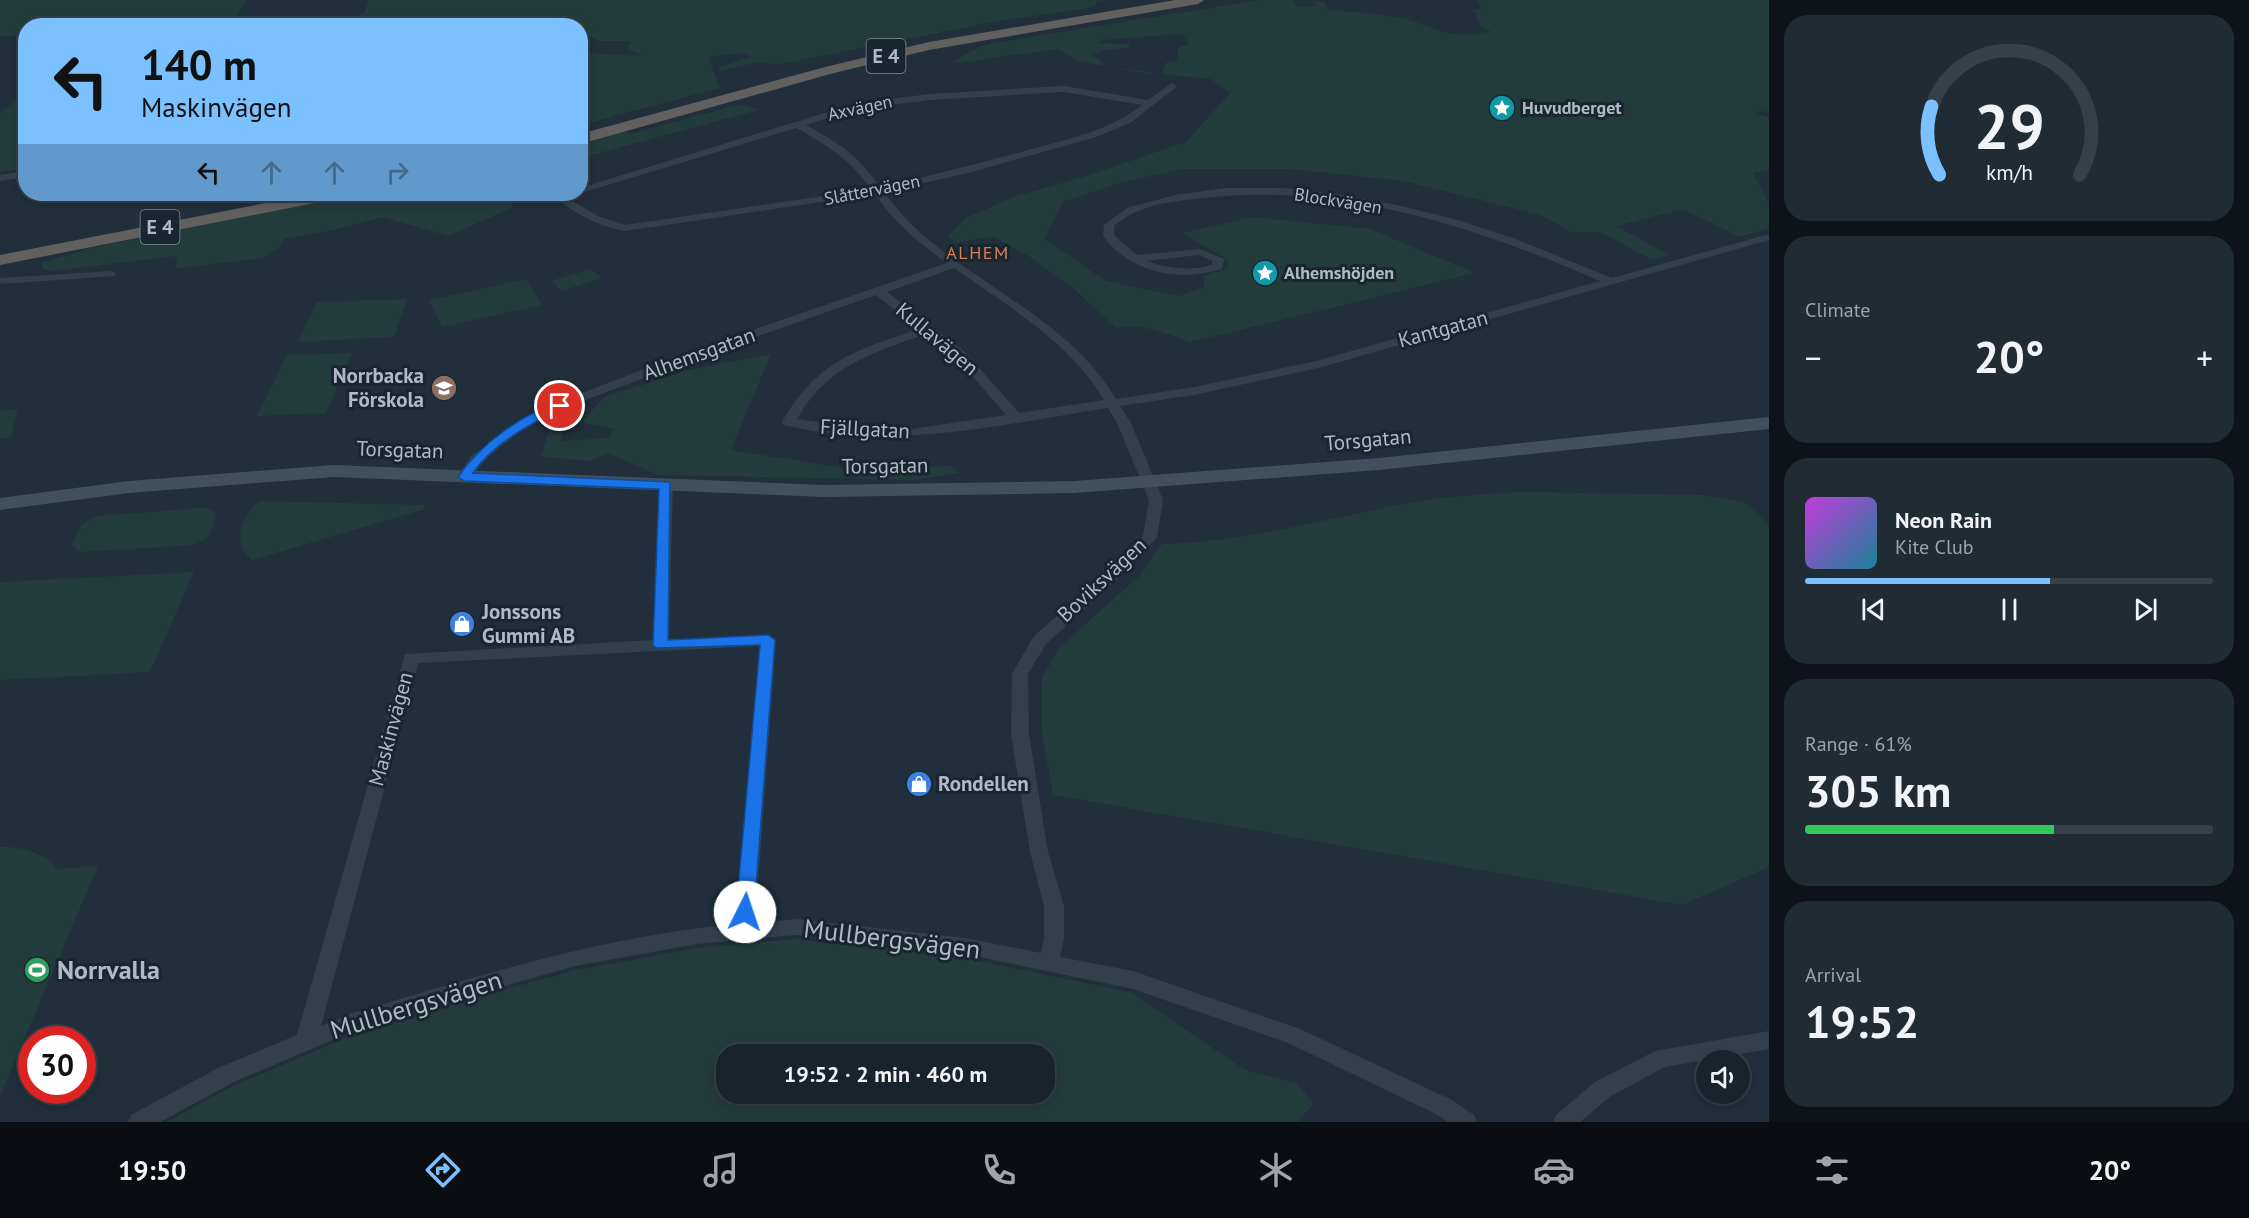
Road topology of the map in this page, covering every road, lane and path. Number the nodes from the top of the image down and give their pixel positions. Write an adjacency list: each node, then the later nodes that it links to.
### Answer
1 (1177, 0): 6 (highway, E 4)
2 (1198, 0): 7 (highway, E 4)
3 (1172, 86): 4 (street, Slåttervägen)
4 (1149, 103): 5 (street, Axvägen); 11 (street, Slåttervägen)
5 (797, 124): 10 (street, Axvägen); 11 (street, Boviksvägen)
6 (588, 135)
7 (588, 135)
8 (18, 175): 9 (street)
9 (0, 178)
10 (588, 189)
11 (874, 191): 14 (street, Slåttervägen); 21 (street, Boviksvägen)
12 (273, 201): 18 (highway, E 4)
13 (299, 201): 20 (highway, E 4)
14 (566, 201)
15 (1769, 237): 16 (street, Kantgatan)
16 (1744, 244): 17 (street); 24 (street, Kantgatan)
17 (1769, 250)
18 (0, 251)
19 (1135, 259): 19 (street, Blockvägen); 24 (street, Blockvägen)
20 (0, 260)
21 (954, 265): 25 (street, Alhemsgatan); 27 (street, Boviksvägen)
22 (111, 274): 23 (street)
23 (0, 281)
24 (1610, 281): 27 (street, Kantgatan)
25 (878, 291): 26 (street, Kullavägen); 30 (street, Alhemsgatan)
26 (927, 330): 28 (street, Kullavägen); 28 (street, Fjällgatan)
27 (1113, 405): 28 (street, Fjällgatan); 31 (street, Boviksvägen)
28 (1016, 418)
29 (1769, 423): 31 (main road, Torsgatan)
30 (464, 477): 32 (main road, Torsgatan); 33 (main road, Torsgatan)
31 (1149, 481): 32 (main road, Torsgatan); 36 (street, Boviksvägen)
32 (666, 485): 34 (street)
33 (0, 504)
34 (661, 645): 35 (street, Maskinvägen); 38 (street, Maskinvägen)
35 (745, 931): 36 (street, Mullbergsvägen); 38 (street, Mullbergsvägen)
36 (1049, 963): 40 (street, Mullbergsvägen)
37 (1769, 1040): 41 (street)
38 (306, 1041): 39 (street, Mullbergsvägen)
39 (139, 1122)
40 (1466, 1122)
41 (1564, 1122)

